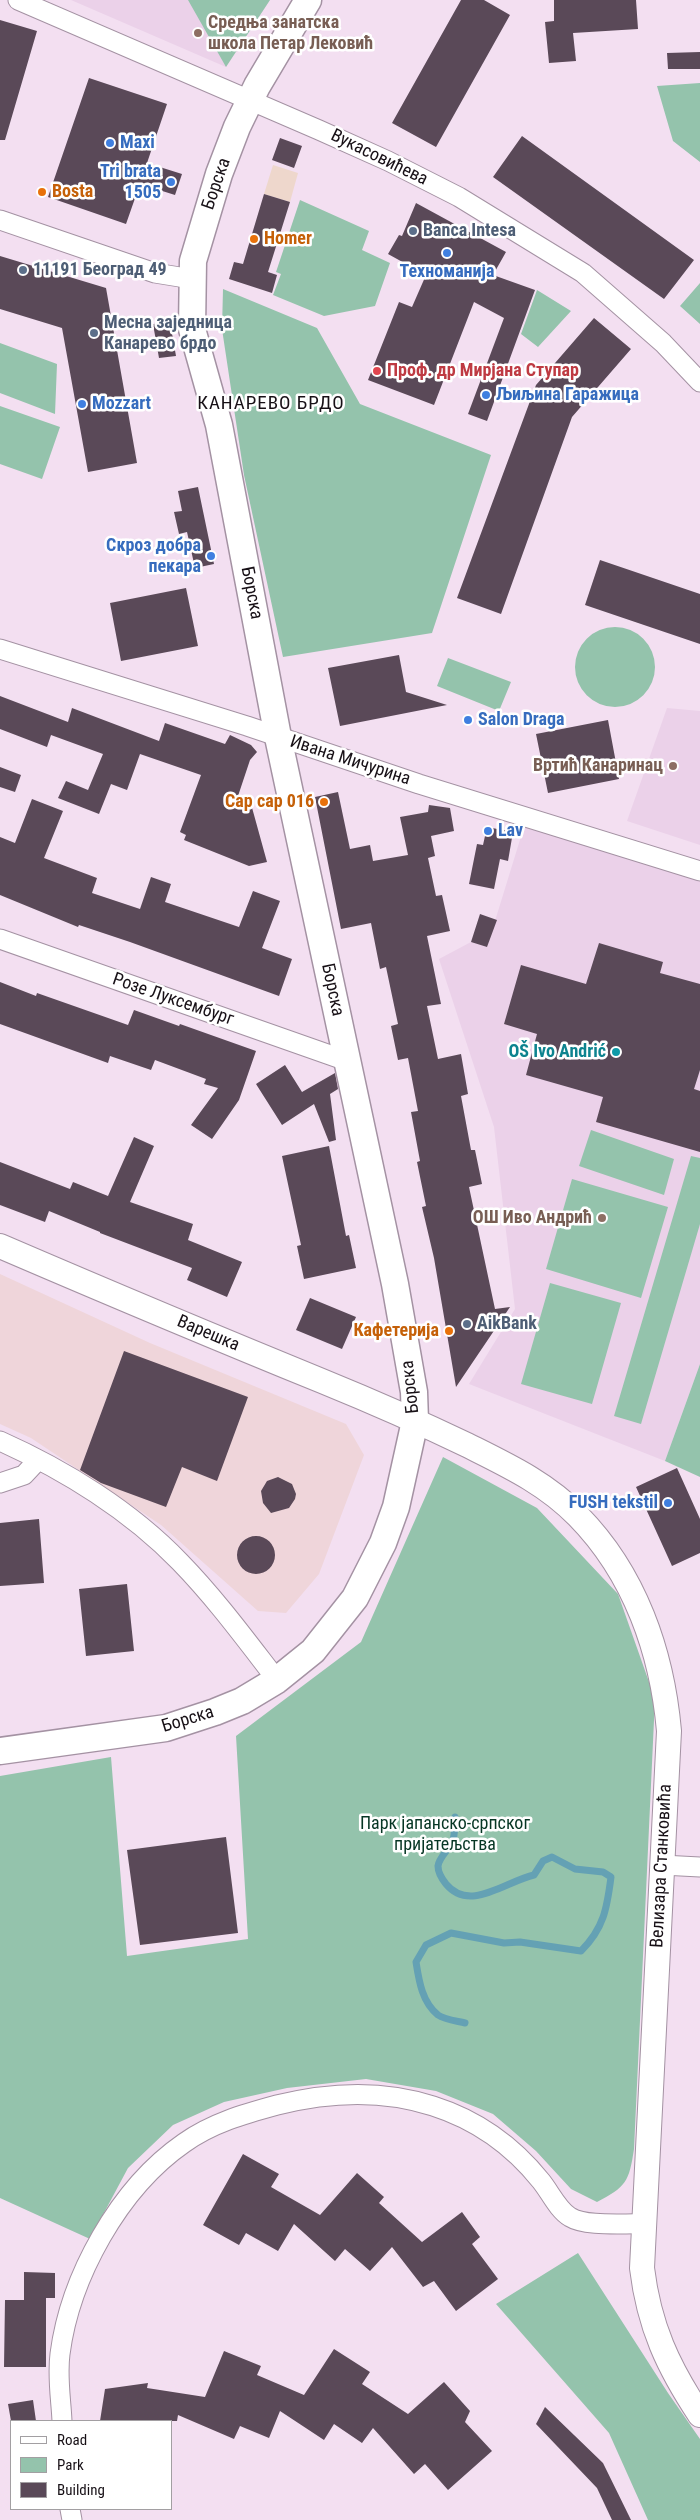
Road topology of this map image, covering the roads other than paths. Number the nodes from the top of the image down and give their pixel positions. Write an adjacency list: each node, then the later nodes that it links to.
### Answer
1 (18, 0): 3 (street, Вукасовићева)
2 (308, 0): 3 (main road, Борска)
3 (250, 100): 5 (main road, Борска); 6 (street, Вукасовићева)
4 (0, 220): 5 (street)
5 (192, 279): 8 (main road, Борска)
6 (700, 382)
7 (0, 649): 8 (street, Ивана Мичурина)
8 (278, 737): 9 (street, Ивана Мичурина); 11 (main road, Борска)
9 (700, 871)
10 (0, 939): 11 (street, Розе Луксембург)
11 (347, 1061): 13 (main road, Борска)
12 (0, 1246): 13 (street, Варешка)
13 (416, 1421): 17 (main road, Борска); 19 (street, Велизара Станковића)
14 (0, 1441): 15 (street)
15 (38, 1460): 16 (street); 17 (street)
16 (0, 1483)
17 (277, 1680): 18 (main road, Борска)
18 (0, 1751)
19 (662, 1865): 20 (street); 21 (street, Велизара Станковића)
20 (700, 1867)
21 (644, 2224): 22 (street, Велизара Станковића); 23 (street)
22 (700, 2414)
23 (62, 2420)

